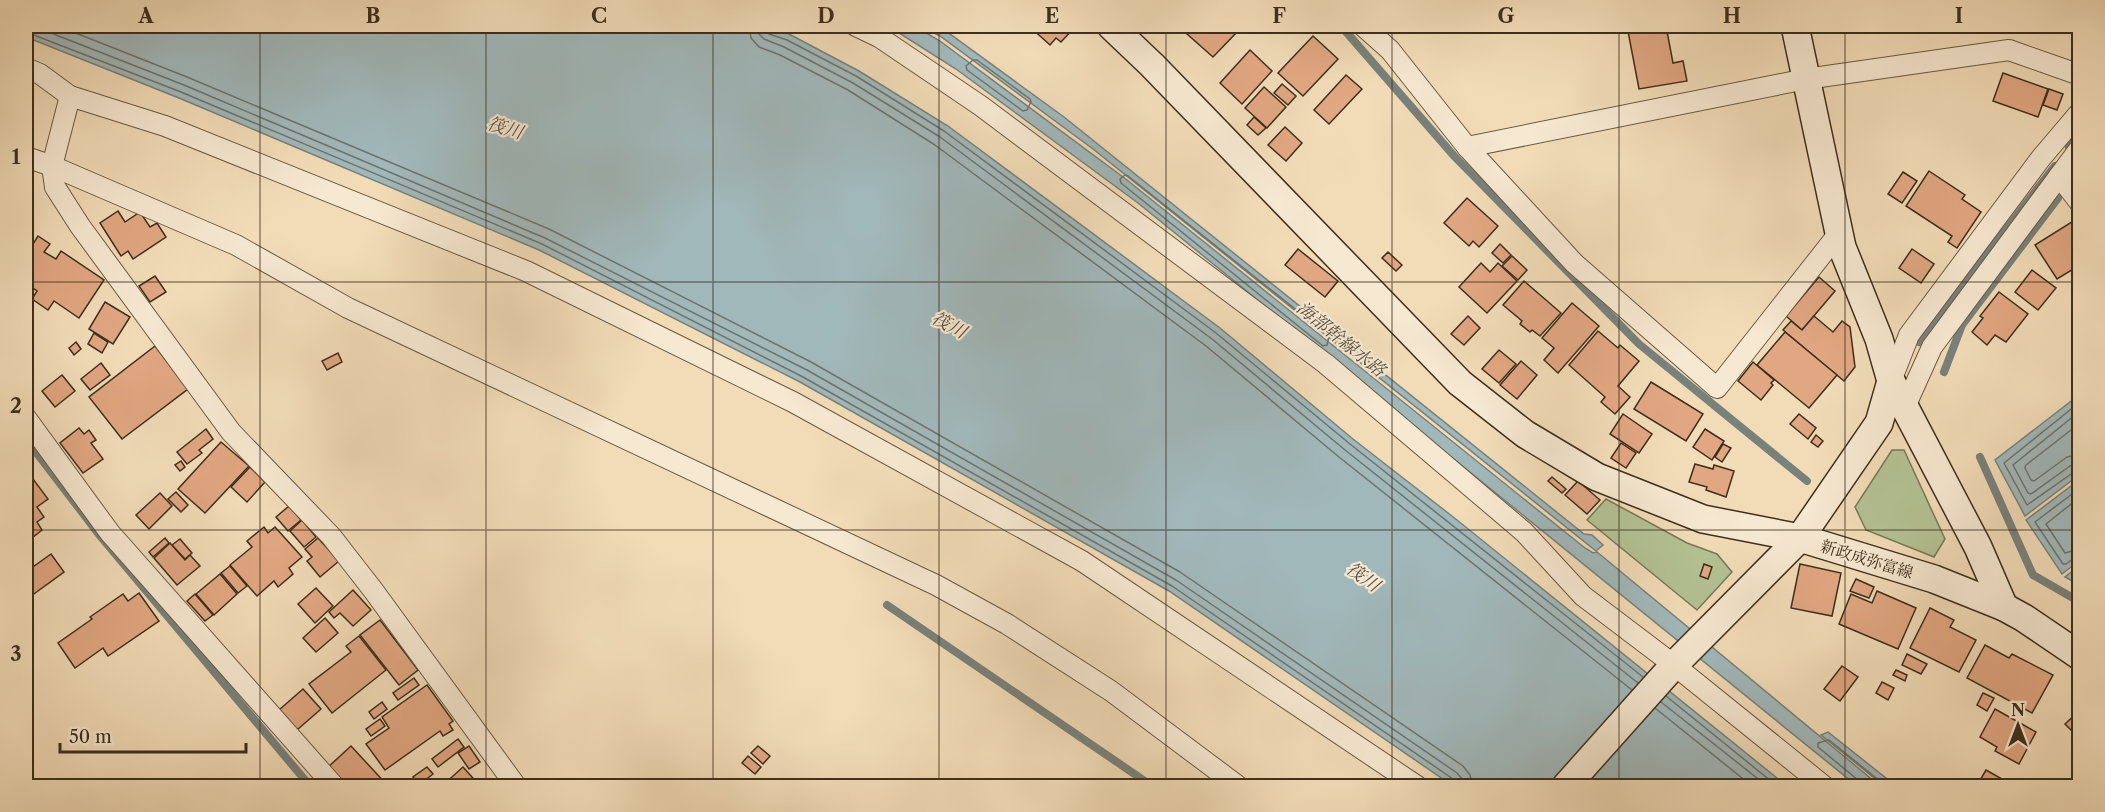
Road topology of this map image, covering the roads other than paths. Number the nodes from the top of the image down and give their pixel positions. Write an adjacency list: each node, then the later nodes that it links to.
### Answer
1 (856, 26): 23 (street)
2 (1111, 26): 20 (street)
3 (1364, 26): 10 (street)
4 (1795, 26): 7 (street)
5 (26, 68): 8 (street)
6 (2079, 75): 7 (street)
7 (1806, 79): 10 (street); 16 (street)
8 (70, 96): 13 (street); 27 (street)
9 (2079, 112): 17 (street)
10 (1467, 147): 16 (street)
11 (2079, 148): 14 (street)
12 (26, 157): 13 (street)
13 (52, 166): 25 (street); 26 (street)
14 (2059, 176): 15 (street); 18 (street)
15 (2079, 203)
16 (1839, 233): 17 (street)
17 (1891, 381): 18 (street); 20 (street, 新政成弥富線)
18 (1905, 407): 21 (street)
19 (26, 417): 24 (street)
20 (1800, 538): 21 (street, 新政成弥富線); 23 (street)
21 (2004, 607): 22 (street, 新政成弥富線)
22 (2079, 656)
23 (1678, 660): 28 (street); 29 (street)
24 (333, 786)
25 (516, 786)
26 (1238, 786)
27 (1417, 786)
28 (1566, 786)
29 (1824, 786)

